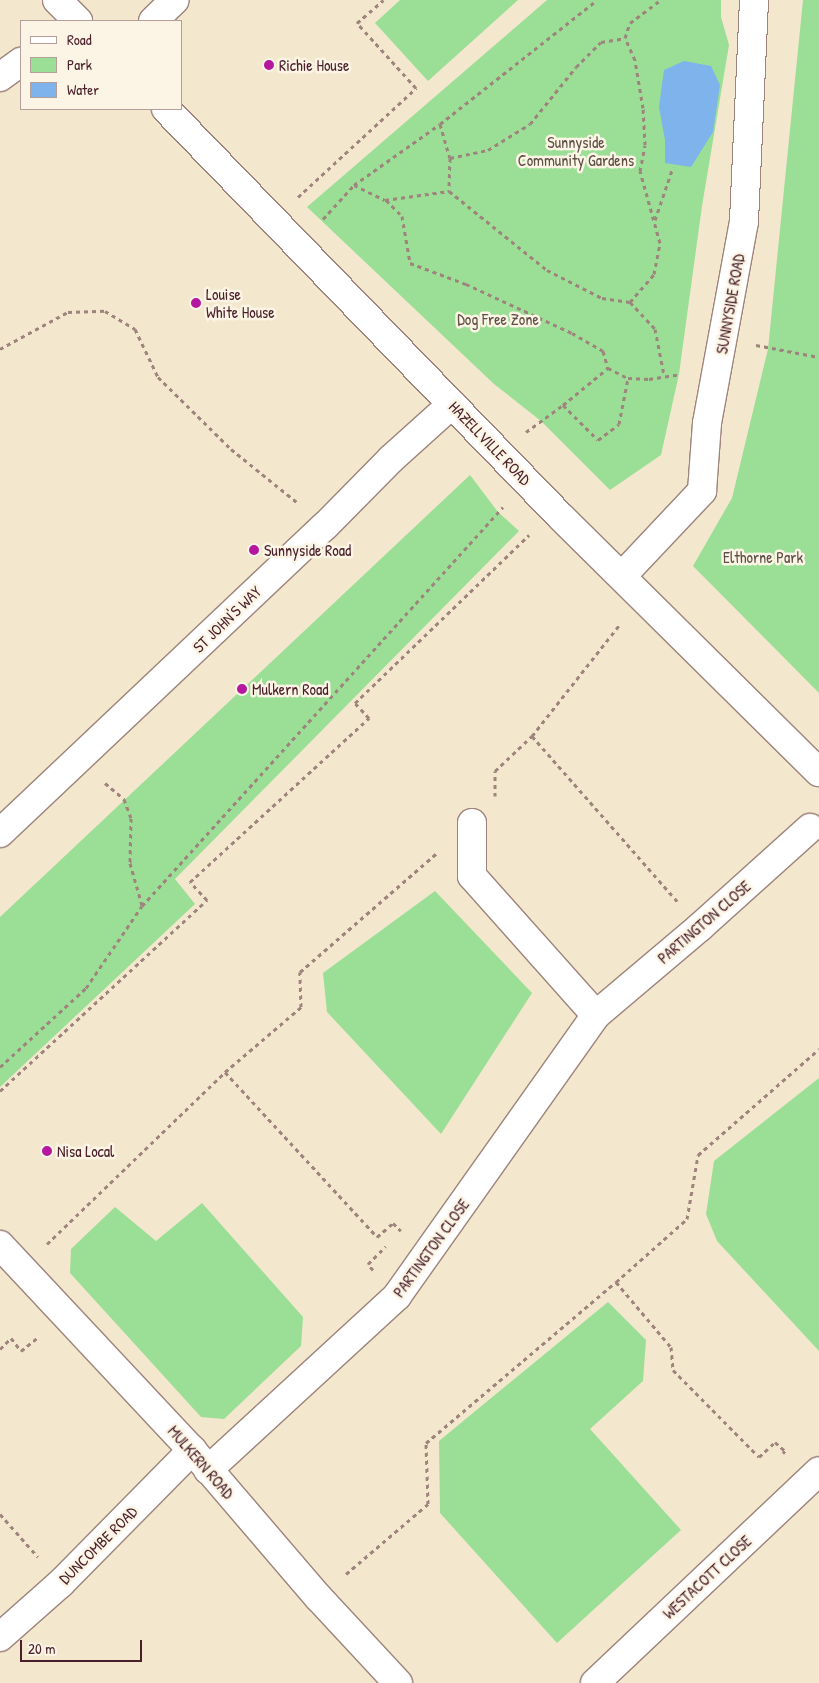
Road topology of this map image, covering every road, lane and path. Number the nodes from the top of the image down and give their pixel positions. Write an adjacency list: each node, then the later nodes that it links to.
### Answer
1 (57, 0): 7 (street)
2 (175, 0): 8 (street)
3 (383, 0): 19 (path)
4 (597, 0): 13 (path)
5 (661, 0): 9 (path)
6 (754, 0): 23 (street, SUNNYSIDE ROAD)
7 (76, 20)
8 (153, 20)
9 (625, 38): 14 (path); 20 (path)
10 (20, 63): 11 (street)
11 (0, 78)
12 (167, 110): 19 (street, HAZELLVILLE ROAD)
13 (440, 124): 14 (path); 16 (path)
14 (450, 158): 17 (path)
15 (673, 167): 20 (path)
16 (354, 185): 18 (path); 21 (path)
17 (449, 190): 18 (path); 22 (path)
18 (385, 200): 26 (path)
19 (274, 219): 21 (street, HAZELLVILLE ROAD)
20 (655, 221): 22 (path)
21 (294, 243): 30 (street, HAZELLVILLE ROAD)
22 (630, 302): 27 (path)
23 (725, 335): 25 (path); 29 (street, SUNNYSIDE ROAD)
24 (0, 349): 35 (path)
25 (819, 357)
26 (608, 368): 28 (path); 31 (path)
27 (664, 375): 28 (path); 29 (path)
28 (628, 378): 31 (path)
29 (716, 380): 36 (street, SUNNYSIDE ROAD)
30 (452, 404): 32 (street, HAZELLVILLE ROAD); 35 (street, ST JOHN'S WAY)
31 (563, 406): 32 (path)
32 (498, 450): 33 (street, HAZELLVILLE ROAD)
33 (526, 481): 34 (street, HAZELLVILLE ROAD); 44 (path)
34 (554, 510): 36 (street, HAZELLVILLE ROAD); 50 (path)
35 (324, 527): 39 (street, ST JOHN'S WAY)
36 (622, 576): 37 (street, HAZELLVILLE ROAD)
37 (642, 596): 38 (path); 40 (street, HAZELLVILLE ROAD)
38 (532, 736): 41 (path); 45 (path)
39 (78, 760): 43 (street, ST JOHN'S WAY); 44 (path)
40 (819, 772)
41 (472, 822): 46 (street); 49 (path)
42 (810, 828): 45 (street, PARTINGTON CLOSE)
43 (0, 833)
44 (142, 906): 48 (path)
45 (700, 927): 46 (street, PARTINGTON CLOSE)
46 (596, 1015): 56 (street, PARTINGTON CLOSE)
47 (819, 1049): 55 (path)
48 (0, 1067)
49 (226, 1072): 51 (path); 54 (path)
50 (0, 1091)
51 (394, 1238)
52 (0, 1245): 54 (street, MULKERN ROAD)
53 (388, 1245): 56 (path)
54 (21, 1268): 60 (street, MULKERN ROAD)
55 (616, 1282): 59 (path); 64 (path)
56 (397, 1296): 60 (street, PARTINGTON CLOSE)
57 (0, 1349): 58 (path)
58 (22, 1351)
59 (780, 1458)
60 (200, 1460): 63 (street, DUNCOMBE ROAD); 64 (street, MULKERN ROAD)
61 (819, 1470): 67 (street, WESTACOTT CLOSE)
62 (0, 1514): 63 (path)
63 (61, 1582): 65 (street, DUNCOMBE ROAD)
64 (319, 1598): 66 (street, MULKERN ROAD)
65 (0, 1637)
66 (398, 1683)
67 (595, 1683)

